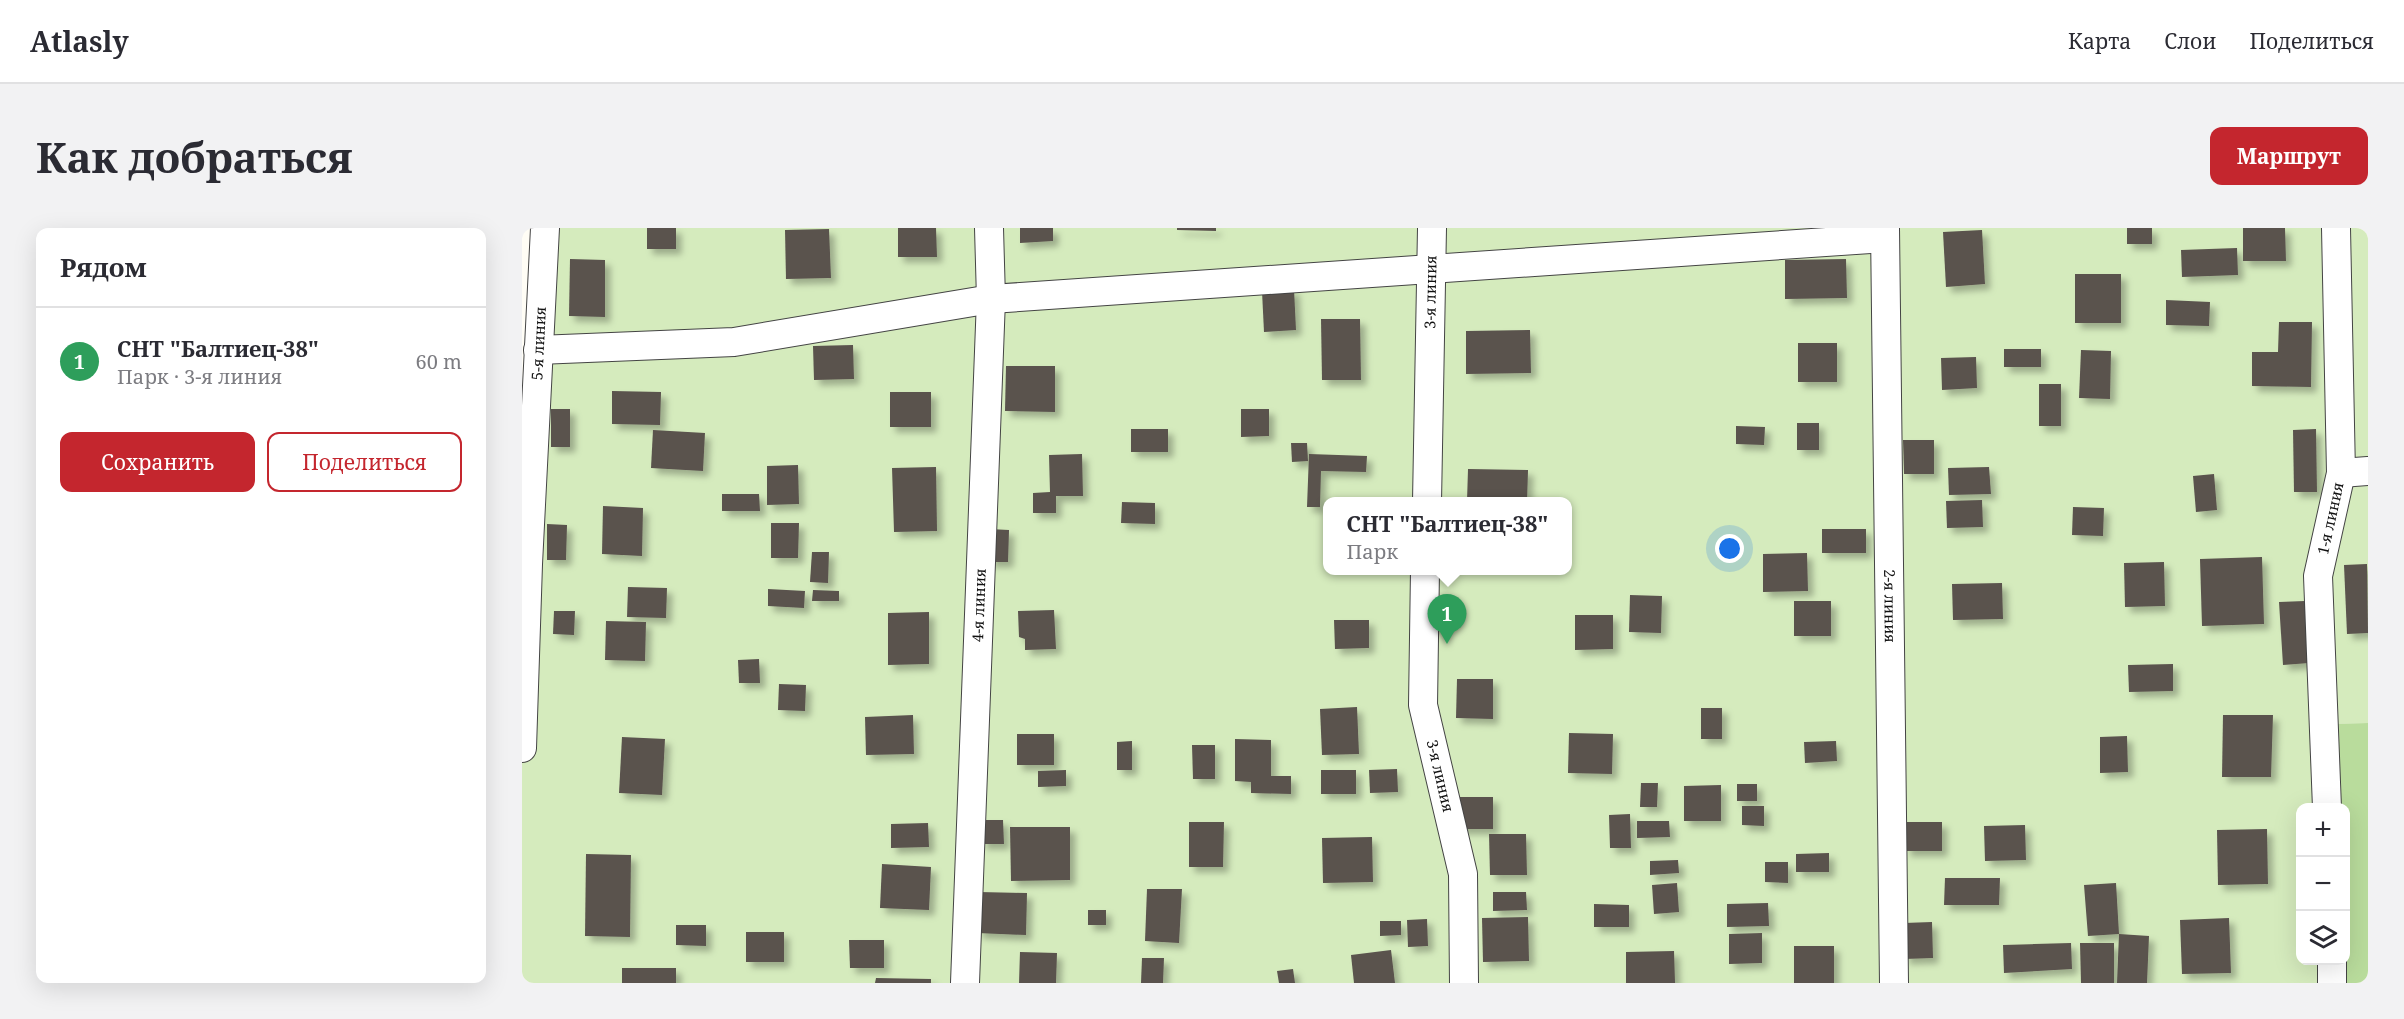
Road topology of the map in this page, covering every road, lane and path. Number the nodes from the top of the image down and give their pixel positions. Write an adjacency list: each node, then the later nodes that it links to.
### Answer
1 (545, 228): 8 (street, 5-я линия)
2 (990, 228): 7 (street, 4-я линия)
3 (1432, 228): 6 (street, 3-я линия)
4 (2336, 228): 9 (street, 1-я линия)
5 (1885, 233): 6 (street); 17 (street, 2-я линия)
6 (1431, 271): 7 (street); 10 (street, 3-я линия)
7 (991, 299): 8 (street); 15 (street, 4-я линия)
8 (538, 350): 12 (street, 5-я линия)
9 (2355, 472): 13 (street, 1-я линия)
10 (1427, 497)
11 (1425, 575): 16 (street, 3-я линия)
12 (522, 748)
13 (2327, 803)
14 (2332, 965): 18 (street)
15 (966, 983)
16 (1464, 983)
17 (1894, 983)
18 (2331, 983)

